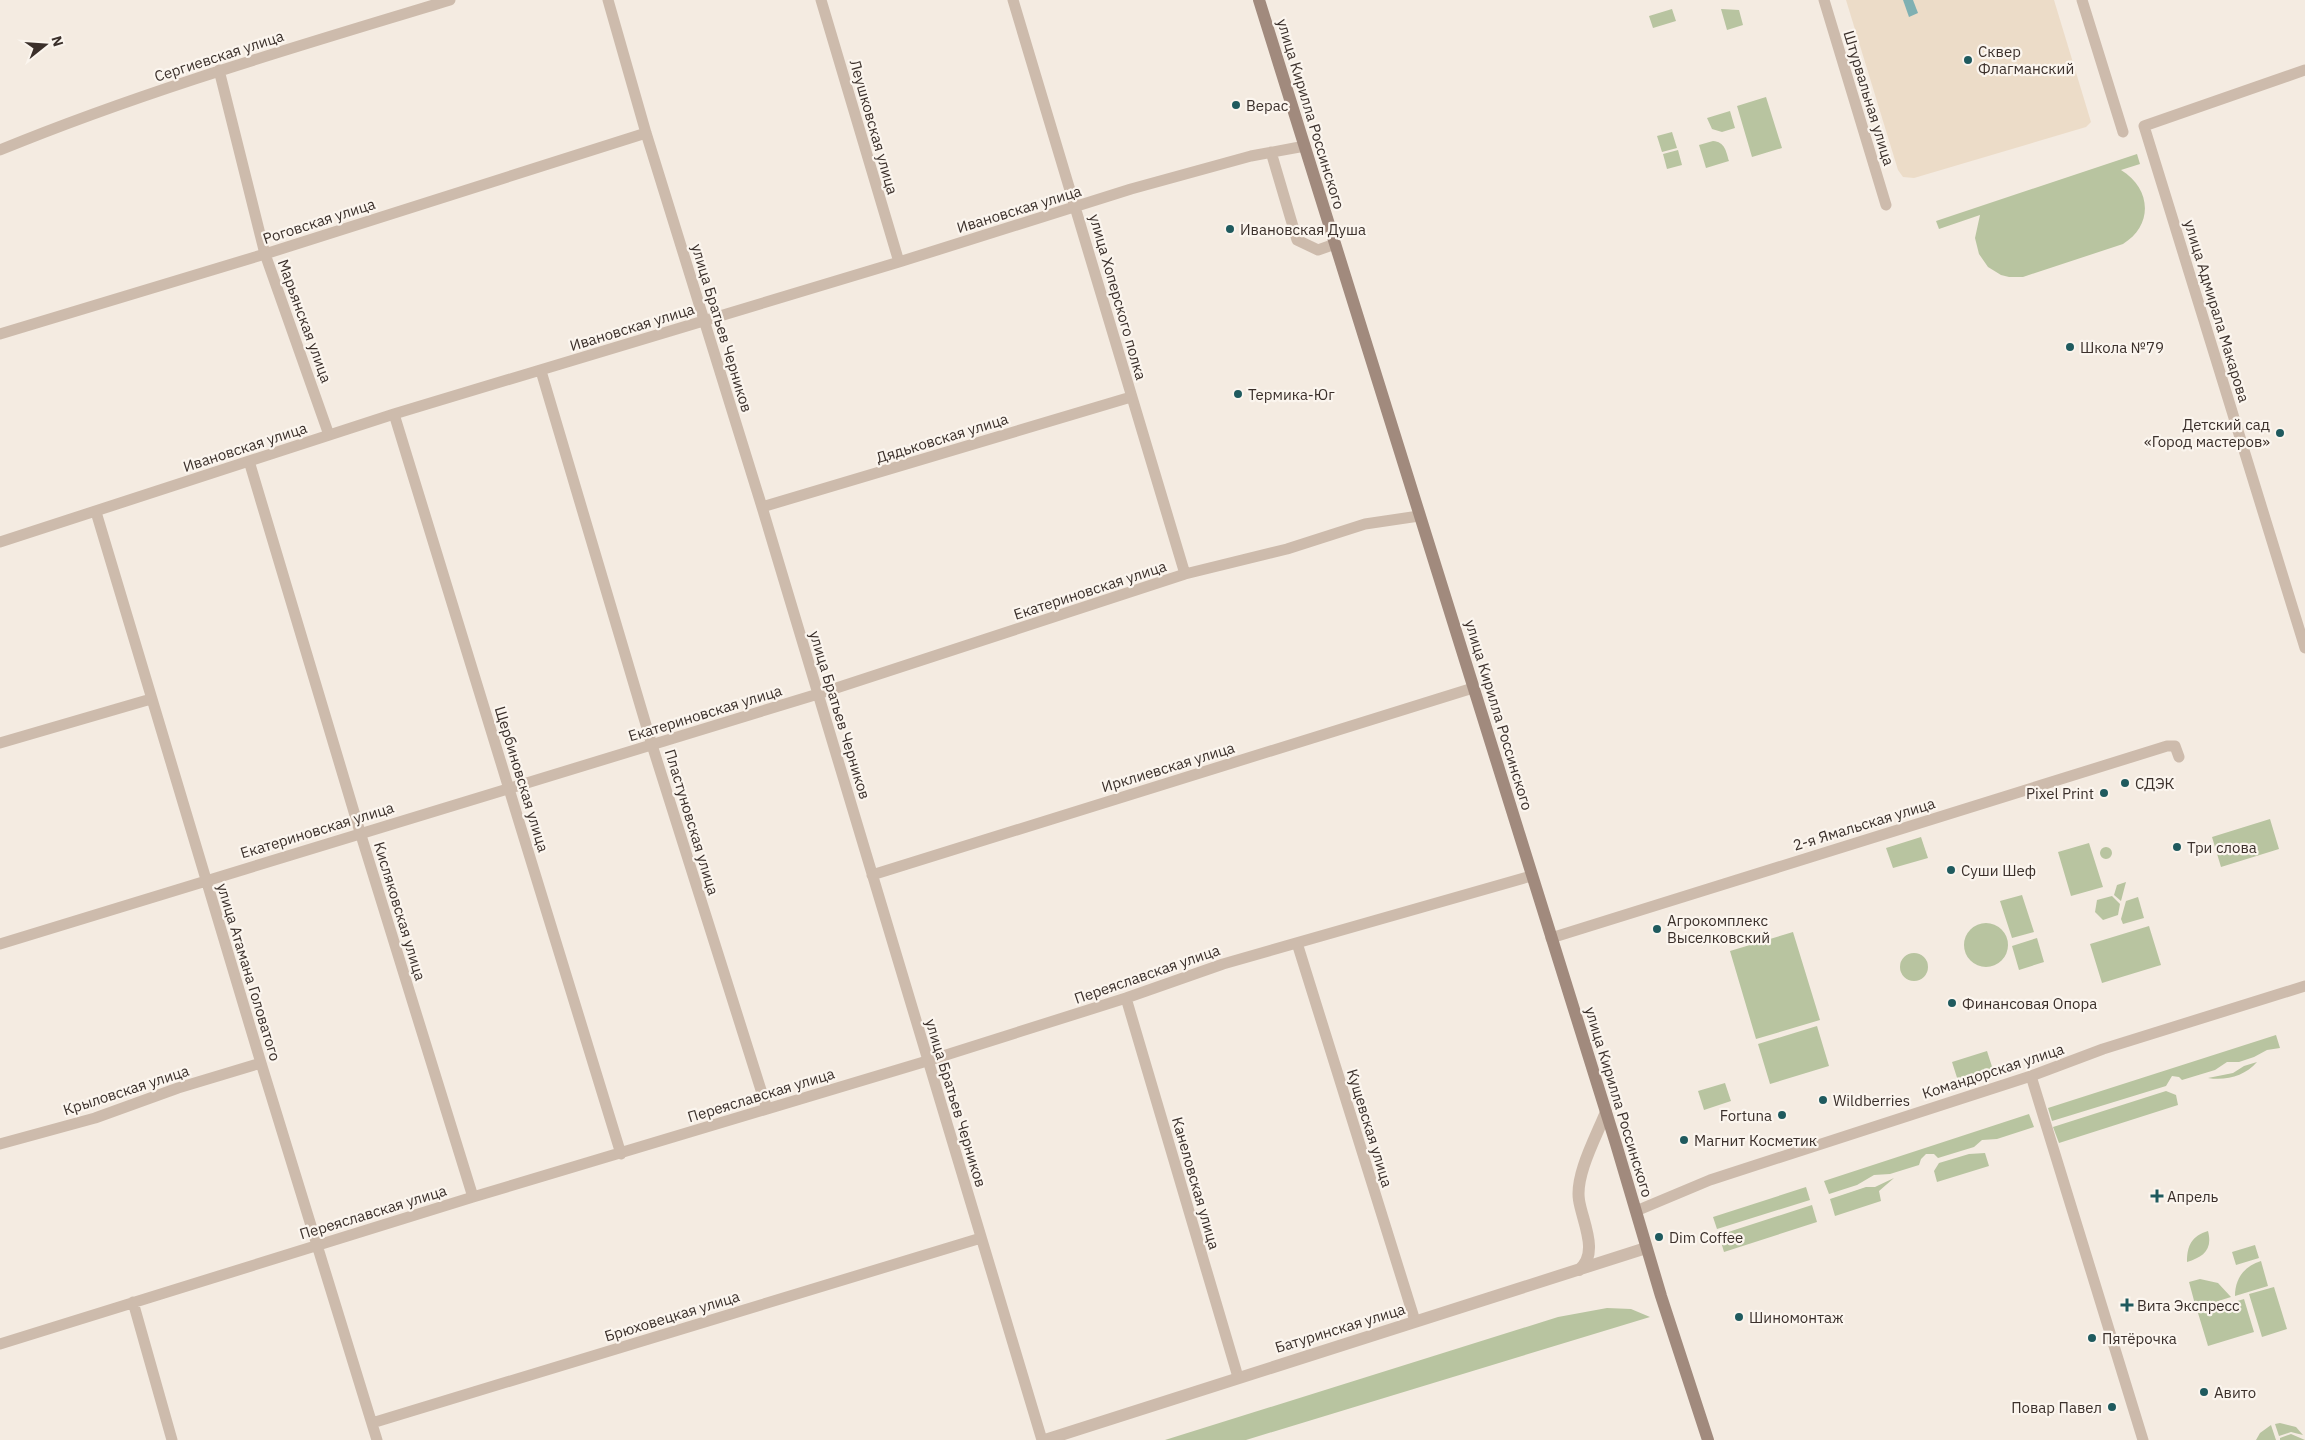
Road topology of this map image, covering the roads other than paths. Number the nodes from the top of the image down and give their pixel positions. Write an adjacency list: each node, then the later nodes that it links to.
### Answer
1 (450, 0): 8 (street, Сергиевская улица)
2 (608, 0): 11 (street, улица Братьев Черников)
3 (821, 0): 19 (street, Леушковская улица)
4 (1013, 0): 16 (street, улица Хоперского полка)
5 (1259, 0): 12 (main road, улица Кирилла Россинского)
6 (1824, 0): 15 (street, Штурвальная улица)
7 (2082, 0): 10 (street)
8 (219, 70): 13 (street, Сергиевская улица); 18 (street, Марьянская улица)
9 (2305, 70): 32 (street, улица Адмирала Макарова)
10 (2123, 132)
11 (646, 134): 18 (street, Роговская улица); 20 (street, улица Братьев Черников)
12 (1305, 146): 14 (street, Ивановская улица); 17 (main road, улица Кирилла Россинского)
13 (0, 150)
14 (1271, 152): 16 (street, Ивановская улица); 17 (street)
15 (1886, 205)
16 (1075, 208): 19 (street, Ивановская улица); 23 (street, улица Хоперского полка)
17 (1335, 244): 29 (main road, улица Кирилла Россинского)
18 (265, 254): 21 (street, Роговская улица); 25 (street, Марьянская улица)
19 (899, 262): 20 (street, Ивановская улица)
20 (705, 320): 22 (street, Ивановская улица); 27 (street, улица Братьев Черников)
21 (0, 334)
22 (541, 371): 24 (street, Ивановская улица); 37 (street, Пластуновская улица)
23 (1131, 397): 27 (street, Дядьковская улица); 31 (street, улица Хоперского полка)
24 (394, 414): 25 (street, Ивановская улица); 39 (street, Щербиновская улица)
25 (330, 435): 26 (street, Ивановская улица)
26 (249, 461): 28 (street, Ивановская улица); 40 (street, Кисляковская улица)
27 (762, 507): 34 (street, улица Братьев Черников)
28 (96, 512): 30 (street, Ивановская улица); 35 (street, улица Атамана Головатого)
29 (1419, 516): 31 (street, Екатериновская улица); 33 (main road, улица Кирилла Россинского)
30 (0, 542)
31 (1185, 574): 34 (street, Екатериновская улица)
32 (2305, 648)
33 (1473, 688): 41 (street, Ирклиевская улица); 42 (main road, улица Кирилла Россинского)
34 (818, 694): 37 (street, Екатериновская улица); 41 (street, улица Братьев Черников)
35 (150, 699): 36 (street); 43 (street, улица Атамана Головатого)
36 (0, 742)
37 (652, 745): 39 (street, Екатериновская улица); 52 (street, Пластуновская улица)
38 (2179, 757): 44 (street, 2-я Ямальская улица)
39 (510, 789): 40 (street, Екатериновская улица); 55 (street, Щербиновская улица)
40 (360, 832): 43 (street, Екатериновская улица); 56 (street, Кисляковская улица)
41 (872, 875): 49 (street, улица Братьев Черников)
42 (1531, 876): 44 (main road, улица Кирилла Россинского); 45 (street, Переяславская улица)
43 (206, 880): 46 (street, Екатериновская улица); 50 (street, улица Атамана Головатого)
44 (1551, 938): 53 (main road, улица Кирилла Россинского)
45 (1297, 943): 48 (street, Переяславская улица); 63 (street, Кущевская улица)
46 (0, 944)
47 (2305, 986): 51 (street, Командорская улица)
48 (1126, 998): 49 (street, Переяславская улица); 65 (street, Канеловская улица)
49 (927, 1061): 52 (street, Переяславская улица); 58 (street, улица Братьев Черников)
50 (261, 1063): 54 (street, Крыловская улица); 59 (street, улица Атамана Головатого)
51 (2031, 1076): 57 (street, Командорская улица); 71 (street)
52 (767, 1109): 55 (street, Переяславская улица)
53 (1606, 1112): 57 (main road, улица Кирилла Россинского); 61 (street)
54 (0, 1144)
55 (621, 1154): 56 (street, Переяславская улица)
56 (473, 1197): 59 (street, Переяславская улица)
57 (1636, 1211): 60 (main road, улица Кирилла Россинского)
58 (981, 1238): 66 (street, Брюховецкая улица); 69 (street, улица Братьев Черников)
59 (318, 1245): 62 (street, Переяславская улица); 66 (street, улица Атамана Головатого)
60 (1646, 1248): 61 (street, Батуринская улица); 70 (main road, улица Кирилла Россинского)
61 (1578, 1270): 63 (street, Батуринская улица)
62 (133, 1302): 64 (street, Переяславская улица); 67 (street)
63 (1415, 1322): 65 (street, Батуринская улица)
64 (0, 1344)
65 (1238, 1377): 69 (street, Батуринская улица)
66 (372, 1423): 68 (street, улица Атамана Головатого)
67 (172, 1440)
68 (377, 1440)
69 (1043, 1440)
70 (1708, 1440)
71 (2143, 1440)

